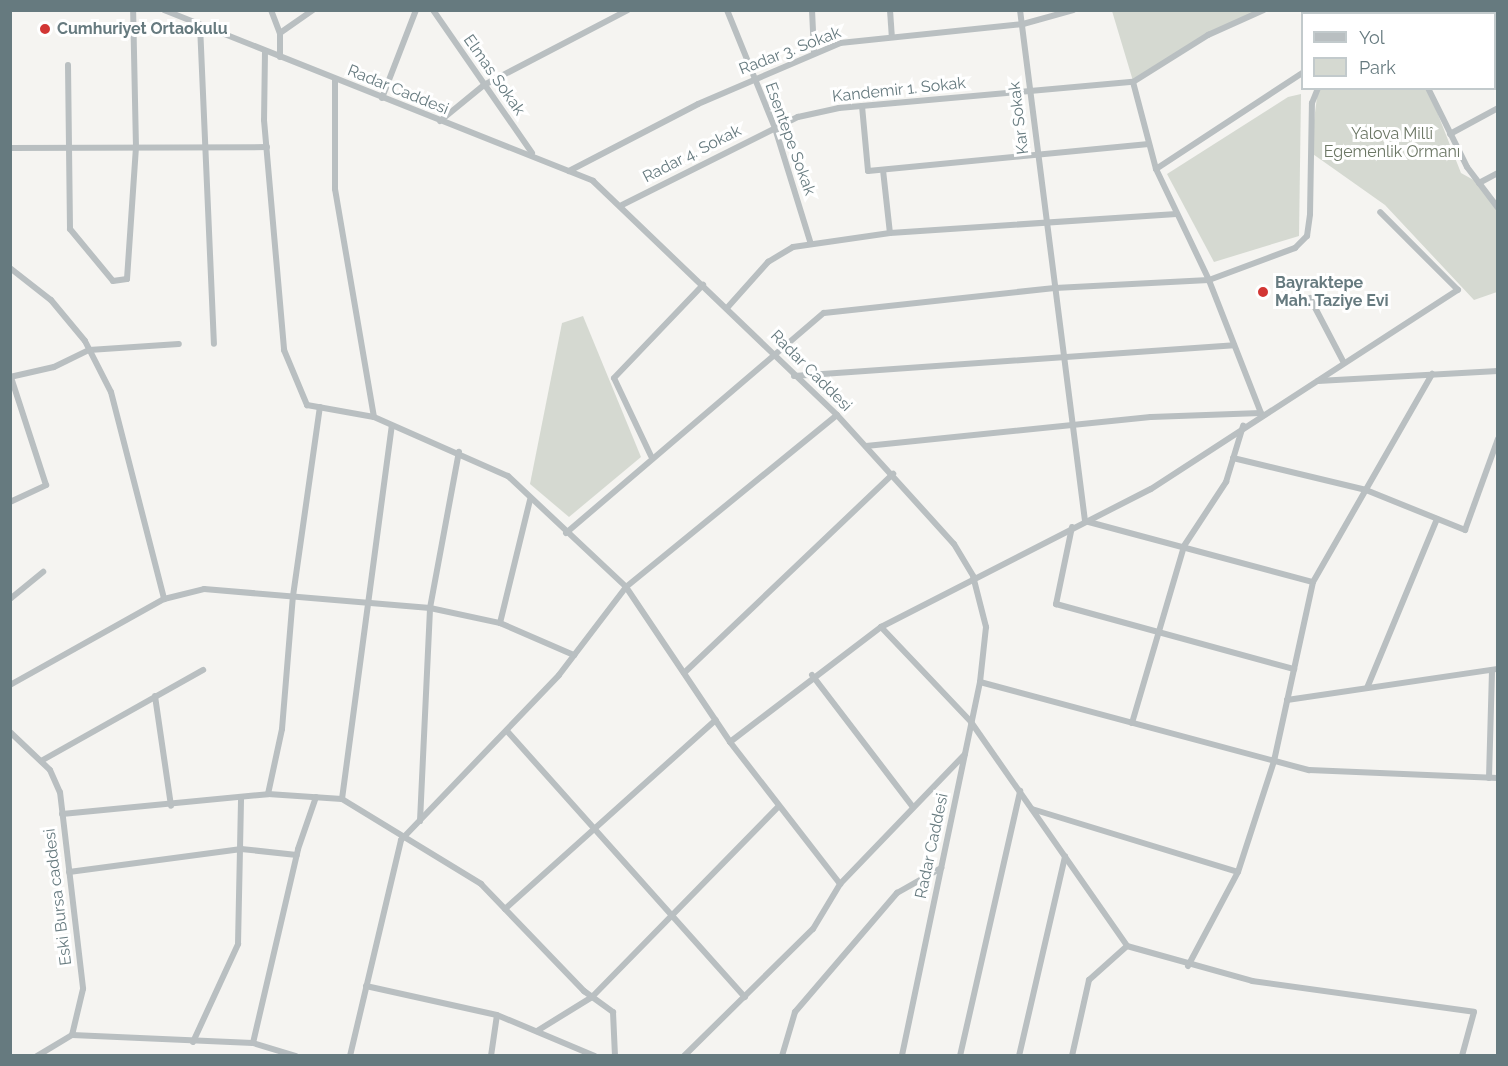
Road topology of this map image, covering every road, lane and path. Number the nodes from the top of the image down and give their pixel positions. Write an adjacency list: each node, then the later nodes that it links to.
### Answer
1 (133, 10): 42 (street)
2 (164, 10): 16 (street, Radar Caddesi)
3 (271, 10): 17 (street)
4 (313, 10): 17 (street)
5 (416, 10): 31 (street)
6 (433, 10): 27 (street, Elmas Sokak)
7 (628, 10): 14 (street)
8 (727, 10): 24 (street, Esentepe Sokak)
9 (812, 10): 20 (street)
10 (890, 10): 18 (street)
11 (1020, 10): 15 (street, Kar Sokak)
12 (1073, 10): 15 (street, Radar 3. Sokak)
13 (1264, 10): 26 (street)
14 (615, 13): 27 (street)
15 (1023, 24): 18 (street, Radar 3. Sokak); 28 (street, Kar Sokak)
16 (200, 25): 19 (street, Radar Caddesi); 37 (street)
17 (280, 33): 21 (street)
18 (891, 37): 20 (street, Radar 3. Sokak)
19 (265, 51): 21 (street, Radar Caddesi); 39 (street)
20 (814, 53): 24 (street, Radar 3. Sokak)
21 (280, 57): 25 (street, Radar Caddesi)
22 (68, 64): 41 (street)
23 (1301, 74): 45 (street)
24 (753, 78): 35 (street, Esentepe Sokak); 47 (street, Radar 3. Sokak)
25 (334, 79): 31 (street, Radar Caddesi); 78 (street)
26 (1133, 81): 28 (street, Kandemir 1. Sokak); 38 (street)
27 (484, 85): 34 (street); 43 (street, Elmas Sokak)
28 (1029, 90): 32 (street, Kandemir 1. Sokak); 44 (street, Kar Sokak)
29 (1317, 90): 58 (street)
30 (1429, 90): 36 (street)
31 (382, 98): 34 (street, Radar Caddesi)
32 (862, 106): 35 (street, Kandemir 1. Sokak); 46 (street)
33 (1497, 108): 36 (street)
34 (440, 121): 43 (street, Radar Caddesi)
35 (775, 128): 50 (street, Radar 4. Sokak); 56 (street, Esentepe Sokak)
36 (1450, 134): 49 (street)
37 (202, 144): 39 (street); 42 (street); 64 (street)
38 (1149, 144): 44 (street); 45 (street)
39 (267, 147): 75 (street)
40 (10, 148): 41 (street)
41 (69, 148): 42 (street); 42 (street)
42 (136, 148)
43 (532, 154): 47 (street, Radar Caddesi)
44 (1038, 156): 46 (street); 54 (street, Kar Sokak)
45 (1156, 169): 53 (street)
46 (883, 170): 55 (street)
47 (569, 171): 50 (street, Radar Caddesi)
48 (1497, 173): 49 (street)
49 (1479, 183): 51 (street)
50 (622, 205): 59 (street, Radar Caddesi)
51 (1497, 208)
52 (1380, 212): 69 (street)
53 (1176, 214): 54 (street); 58 (street)
54 (1045, 222): 55 (street); 60 (street, Kar Sokak)
55 (890, 233): 56 (street)
56 (811, 244): 62 (street)
57 (10, 268): 66 (street)
58 (1209, 280): 60 (street); 65 (street)
59 (703, 285): 62 (street, Radar Caddesi); 85 (street)
60 (1055, 288): 67 (street); 68 (street, Kar Sokak)
61 (1311, 298): 69 (street)
62 (727, 308): 67 (street, Radar Caddesi)
63 (179, 344): 66 (street)
64 (214, 344)
65 (1234, 345): 68 (street); 76 (street)
66 (89, 350): 73 (street); 102 (street)
67 (776, 354): 72 (street, Radar Caddesi); 85 (street)
68 (1064, 360): 72 (street); 79 (street, Kar Sokak)
69 (1344, 363): 74 (street)
70 (1497, 371): 71 (street)
71 (1432, 374): 74 (street); 88 (street)
72 (794, 376): 77 (street, Radar Caddesi)
73 (11, 377): 90 (street)
74 (1316, 382): 76 (street)
75 (320, 407): 78 (street); 100 (street)
76 (1261, 413): 79 (street); 81 (street)
77 (837, 415): 83 (street, Radar Caddesi); 99 (street)
78 (374, 417): 80 (street)
79 (1072, 424): 83 (street); 92 (street, Kar Sokak)
80 (392, 426): 84 (street); 103 (street)
81 (1243, 426): 86 (street); 92 (street)
82 (1497, 440): 91 (street)
83 (866, 446): 87 (street, Radar Caddesi)
84 (459, 452): 89 (street); 104 (street)
85 (651, 456): 94 (street)
86 (1233, 458): 88 (street); 95 (street)
87 (893, 474): 97 (street, Radar Caddesi); 112 (street)
88 (1366, 490): 91 (street); 98 (street)
89 (531, 500): 94 (street); 105 (street)
90 (10, 502)
91 (1437, 519): 116 (street)
92 (1085, 521): 93 (street); 95 (street)
93 (1072, 527): 97 (street); 107 (street)
94 (566, 533): 99 (street)
95 (1184, 546): 98 (street); 107 (street)
96 (43, 572): 101 (street)
97 (973, 576): 106 (street); 114 (street, Radar Caddesi)
98 (1313, 582): 109 (street)
99 (626, 587): 108 (street); 112 (street)
100 (292, 596): 102 (street); 103 (street); 131 (street)
101 (10, 599)
102 (165, 599): 115 (street)
103 (367, 603): 104 (street); 134 (street)
104 (430, 608): 105 (street); 140 (street)
105 (500, 623): 108 (street)
106 (881, 627): 113 (street); 120 (street)
107 (1160, 630): 109 (street); 121 (street)
108 (574, 655): 122 (street)
109 (1294, 669): 118 (street)
110 (203, 670): 117 (street)
111 (1495, 670): 116 (street); 128 (street)
112 (684, 673): 119 (street)
113 (812, 675): 124 (street); 136 (street)
114 (980, 682): 120 (street, Radar Caddesi); 121 (street)
115 (10, 685)
116 (1367, 688): 118 (street)
117 (155, 696): 126 (street); 135 (street)
118 (1287, 700): 127 (street)
119 (716, 720): 124 (street); 141 (street)
120 (972, 722): 125 (street, Radar Caddesi); 130 (street)
121 (1132, 723): 127 (street)
122 (507, 731): 140 (street); 141 (street)
123 (12, 736): 126 (street, Eski Bursa caddesi)
124 (730, 742): 137 (street)
125 (965, 753): 136 (street); 146 (street, Radar Caddesi)
126 (41, 760): 139 (street, Eski Bursa caddesi)
127 (1274, 761): 128 (street); 148 (street)
128 (1489, 778): 129 (street)
129 (1497, 778)
130 (1020, 791): 138 (street); 171 (street)
131 (267, 794): 132 (street); 133 (street)
132 (241, 797): 135 (street); 143 (street)
133 (316, 797): 134 (street); 144 (street)
134 (342, 799): 142 (street)
135 (171, 806): 139 (street)
136 (912, 806): 149 (street)
137 (778, 807): 149 (street); 151 (street)
138 (1032, 809): 145 (street); 148 (street)
139 (63, 814): 147 (street, Eski Bursa caddesi)
140 (420, 822): 142 (street)
141 (592, 830): 150 (street); 151 (street)
142 (401, 840): 150 (street); 154 (street)
143 (241, 849): 144 (street); 147 (street); 160 (street)
144 (297, 855): 161 (street)
145 (1065, 856): 152 (street); 172 (street)
146 (941, 867): 169 (street); 170 (street, Radar Caddesi)
147 (69, 872): 159 (street, Eski Bursa caddesi)
148 (1238, 872): 153 (street)
149 (840, 884): 156 (street)
150 (505, 909): 155 (street)
151 (669, 918): 155 (street); 156 (street)
152 (1128, 946): 153 (street); 173 (street)
153 (1188, 966): 174 (street)
154 (366, 986): 157 (street); 164 (street)
155 (592, 997): 158 (street); 167 (street)
156 (745, 997): 168 (street)
157 (497, 1015): 158 (street); 165 (street)
158 (537, 1031): 166 (street)
159 (72, 1035): 160 (street); 162 (street)
160 (193, 1042): 161 (street)
161 (253, 1043): 163 (street)
162 (38, 1056)
163 (296, 1056)
164 (350, 1056)
165 (491, 1056)
166 (596, 1056)
167 (615, 1056)
168 (684, 1056)
169 (782, 1056)
170 (902, 1056)
171 (960, 1056)
172 (1019, 1056)
173 (1072, 1056)
174 (1462, 1056)

